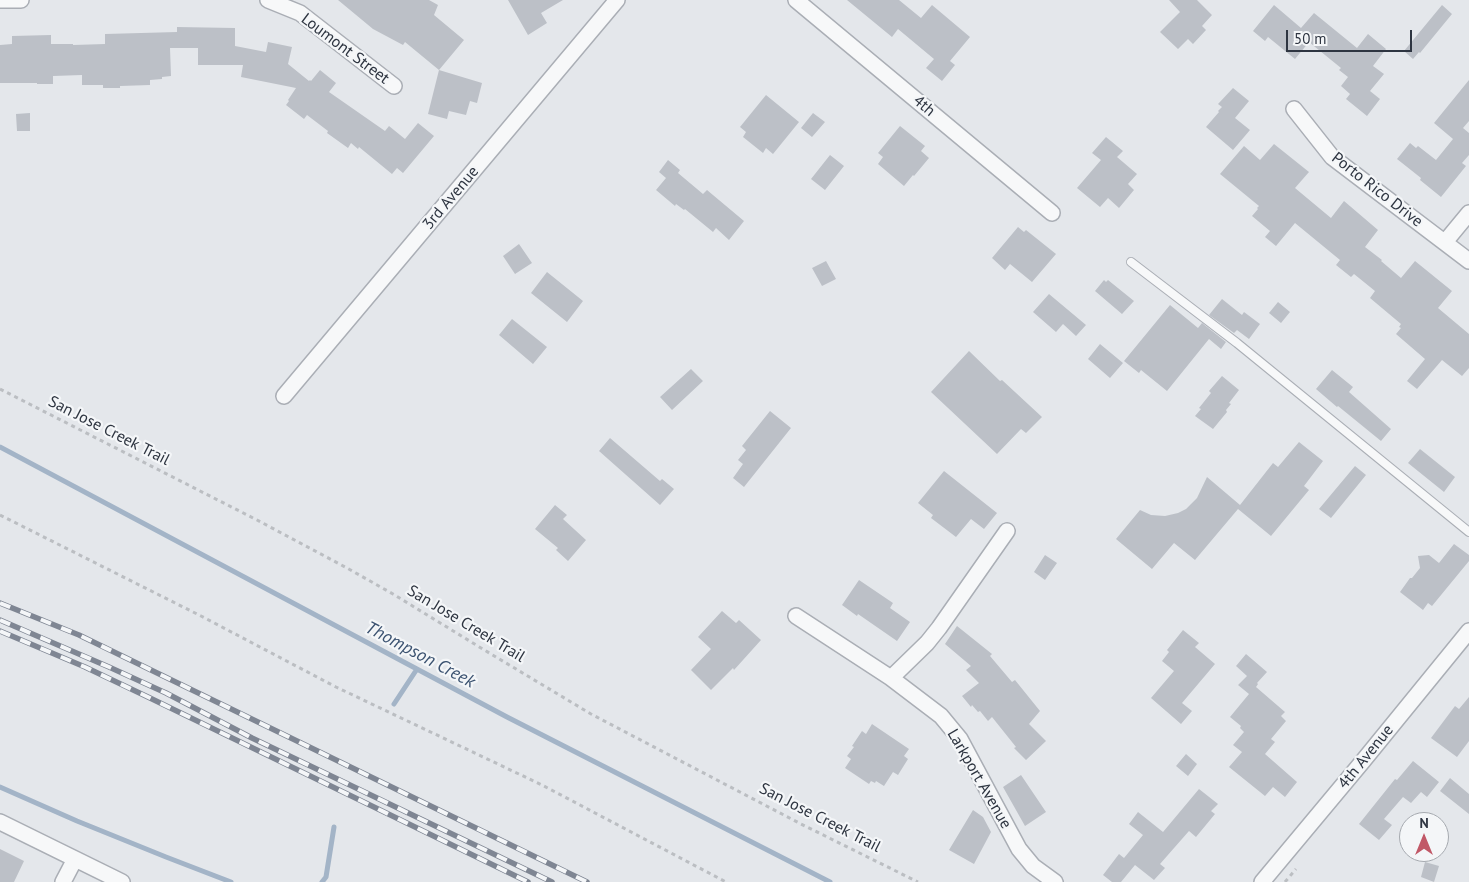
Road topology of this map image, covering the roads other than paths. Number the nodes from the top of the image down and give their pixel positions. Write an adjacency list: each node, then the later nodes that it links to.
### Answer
1 (0, 0): 2 (street)
2 (21, 0)
3 (268, 0): 6 (street, Loumont Street)
4 (617, 0): 13 (street, 3rd Avenue)
5 (796, 0): 8 (street, 4th)
6 (394, 86)
7 (1294, 109): 10 (street, Porto Rico Drive)
8 (1052, 213)
9 (1469, 213): 10 (street)
10 (1446, 242): 11 (street, Porto Rico Drive)
11 (1469, 261)
12 (1131, 262): 15 (lane)
13 (284, 396)
14 (1007, 531): 18 (street)
15 (1469, 532)
16 (796, 616): 18 (street, Larkport Avenue)
17 (1469, 631): 24 (street, 4th Avenue)
18 (891, 678): 23 (street, Larkport Avenue)
19 (0, 822): 20 (street)
20 (75, 859): 21 (street); 22 (street)
21 (63, 882)
22 (122, 882)
23 (1055, 882)
24 (1262, 882)

